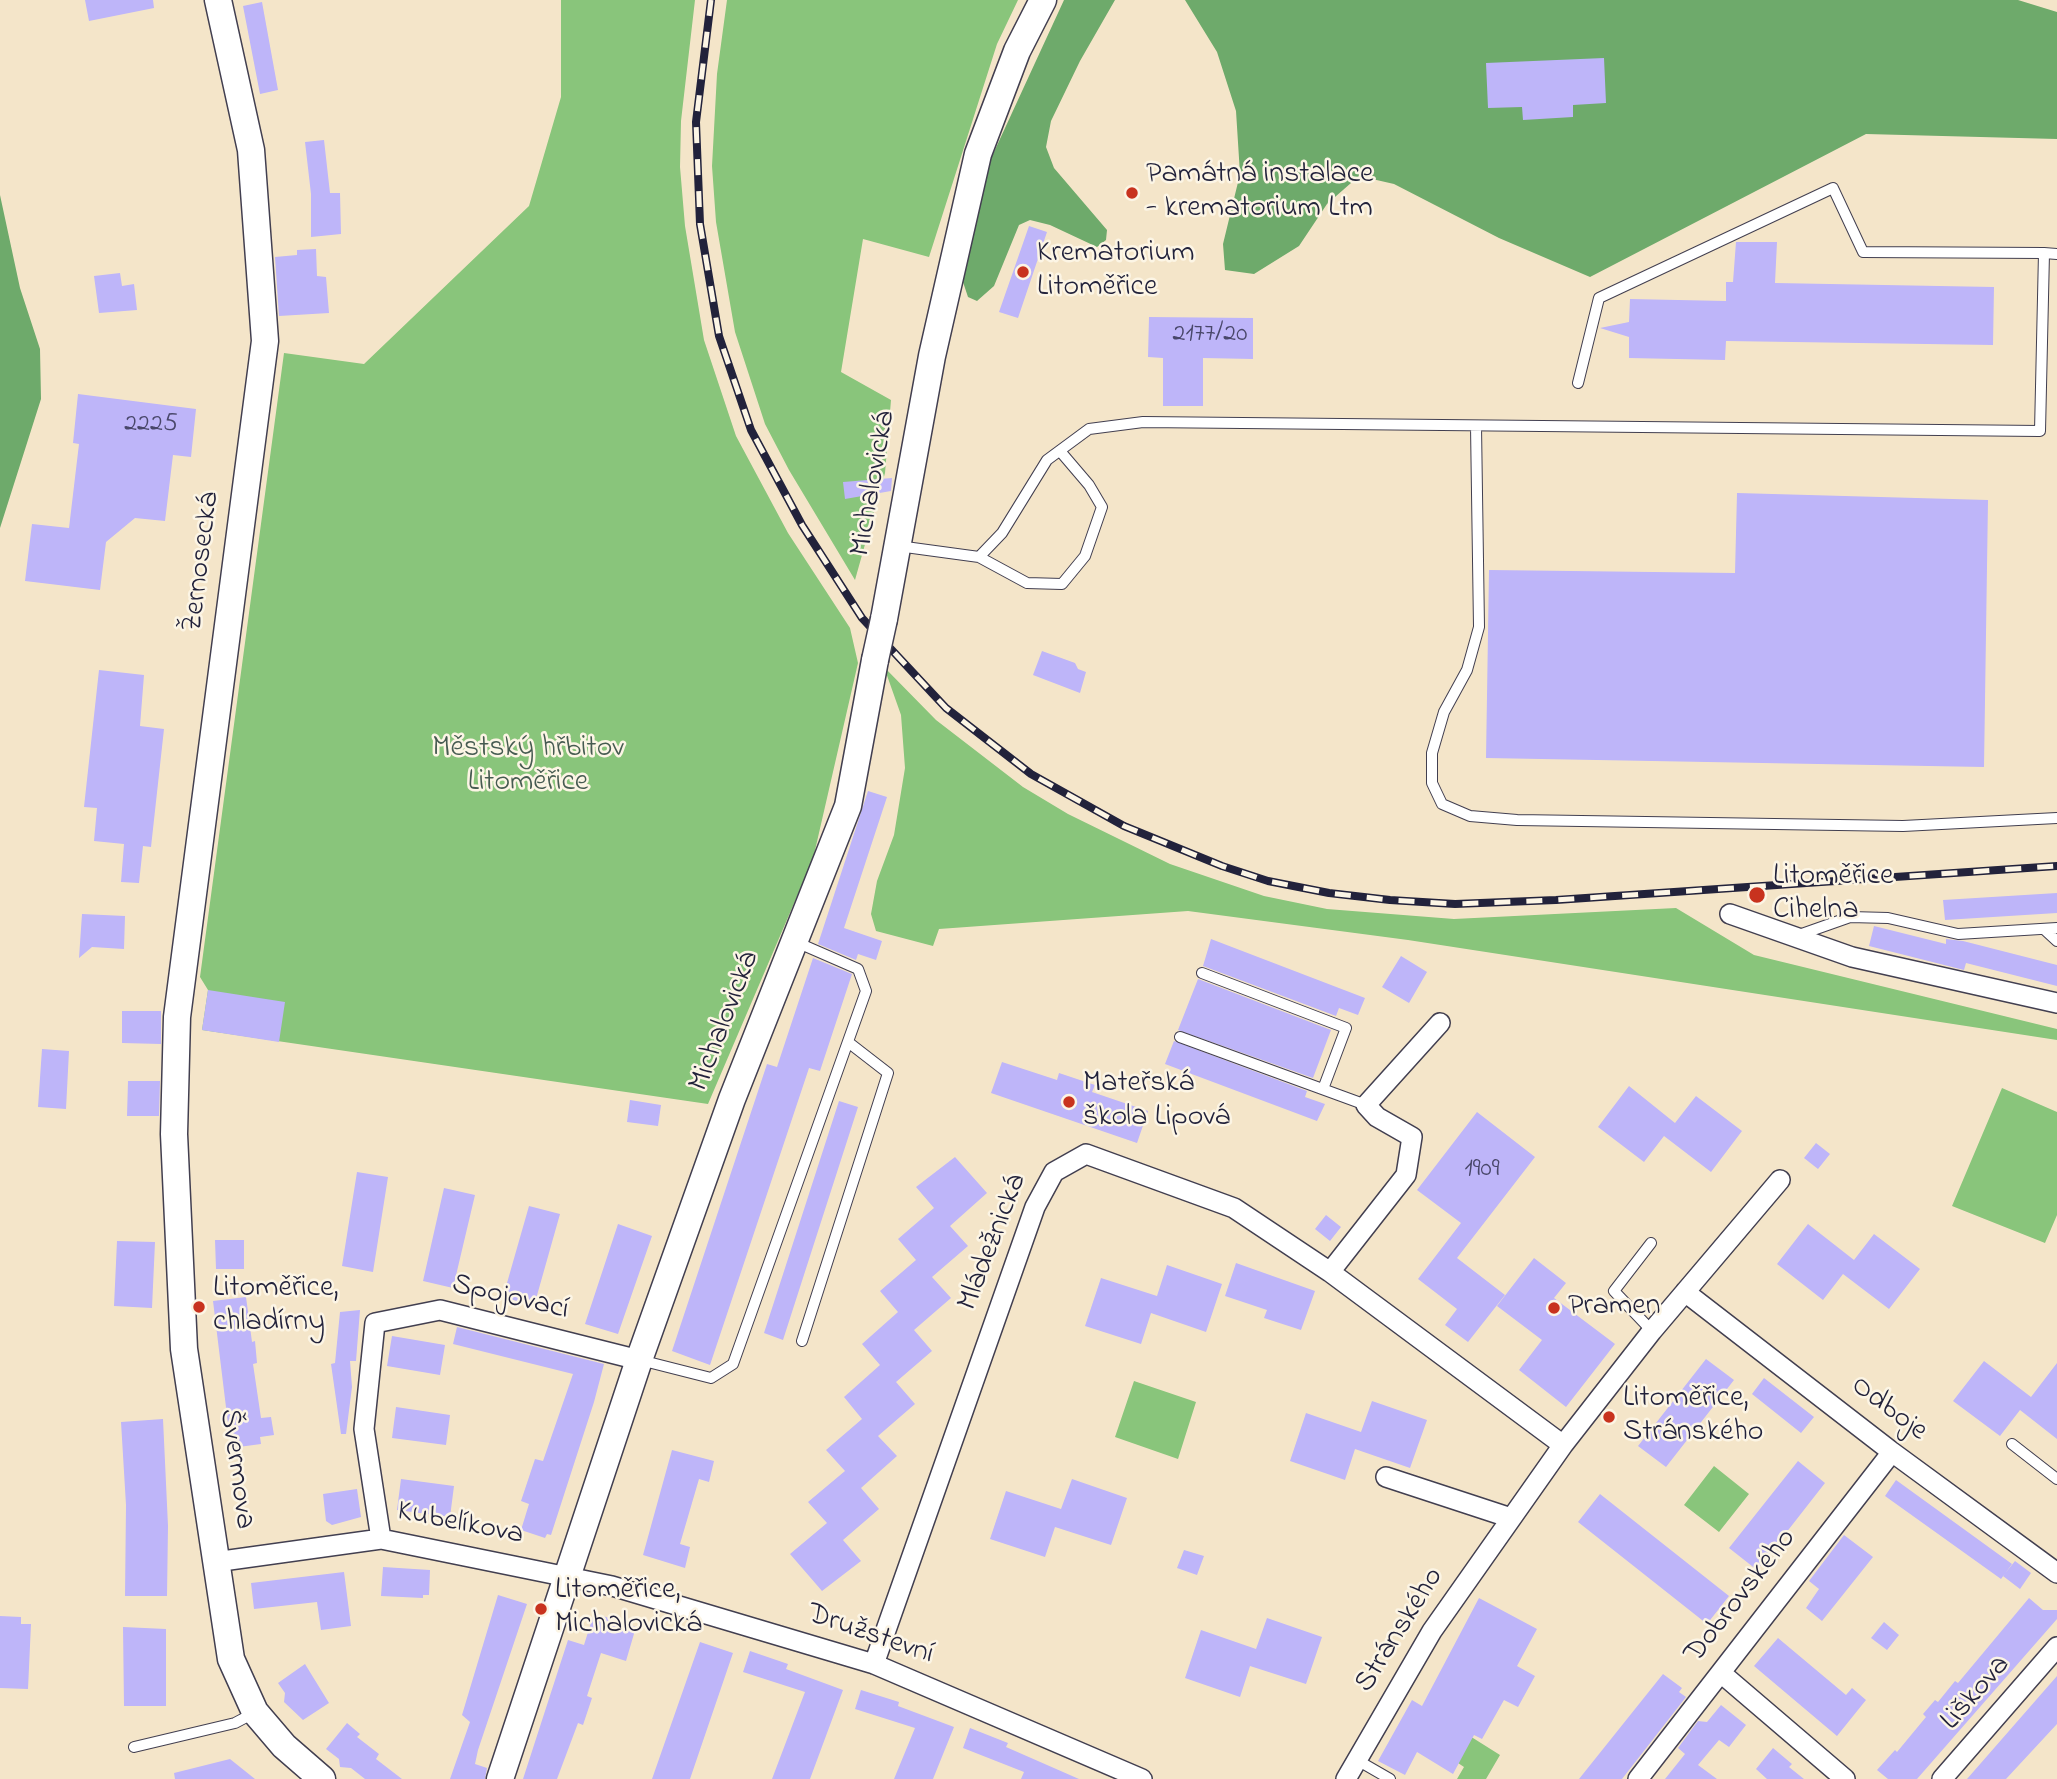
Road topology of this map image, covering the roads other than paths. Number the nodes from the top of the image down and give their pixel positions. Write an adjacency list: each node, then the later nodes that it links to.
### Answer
1 (218, 0): 24 (street, Žernosecká)
2 (1044, 0): 8 (street, Michalovická)
3 (2044, 253): 4 (lane); 5 (lane); 6 (lane)
4 (2057, 254)
5 (1578, 383)
6 (1476, 426): 7 (lane); 10 (lane)
7 (1060, 451): 9 (lane); 9 (lane)
8 (898, 546): 9 (lane); 15 (street, Michalovická, bridge)
9 (979, 557)
10 (2057, 818)
11 (1730, 914): 14 (street)
12 (2057, 928): 13 (lane)
13 (2044, 929): 14 (lane); 16 (lane)
14 (1796, 937): 18 (street)
15 (792, 940): 21 (lane); 31 (street, Michalovická)
16 (2057, 941)
17 (1202, 973): 22 (lane)
18 (2057, 1003)
19 (1440, 1023): 23 (street)
20 (1180, 1037): 22 (lane)
21 (848, 1042): 30 (lane); 31 (lane)
22 (1323, 1088): 23 (lane)
23 (1366, 1105): 27 (street)
24 (174, 1134): 39 (street, Švermova)
25 (1780, 1180): 28 (street, Stránského)
26 (1651, 1243): 29 (lane)
27 (1330, 1272): 33 (street, Mládežnická); 43 (street, Mládežnická)
28 (1685, 1292): 29 (street, Stránského); 34 (street, Odboje)
29 (1652, 1331): 33 (street, Stránského)
30 (802, 1341)
31 (639, 1360): 38 (street, Spojovací); 41 (street, Michalovická)
32 (2012, 1444): 36 (lane)
33 (1563, 1445): 37 (street, Stránského)
34 (1892, 1452): 40 (street, Odboje); 44 (street, Dobrovského)
35 (1386, 1477): 37 (street)
36 (2057, 1479)
37 (1511, 1518): 47 (street, Stránského)
38 (381, 1539): 39 (street, Kubelíkova); 41 (street, Kubelíkova)
39 (215, 1562): 45 (street, Švermova)
40 (2057, 1573)
41 (569, 1577): 43 (street, Družstevní); 49 (street, Michalovická)
42 (2057, 1647): 55 (street, Liškova)
43 (874, 1664): 50 (street, Družstevní)
44 (1721, 1673): 53 (street, Dobrovského); 54 (street)
45 (255, 1712): 46 (lane); 48 (street, Švermova)
46 (134, 1747)
47 (1357, 1760): 51 (street, Stránského); 52 (lane)
48 (322, 1779)
49 (499, 1779)
50 (1142, 1779)
51 (1346, 1779)
52 (1390, 1779)
53 (1638, 1779)
54 (1845, 1779)
55 (1942, 1779)

